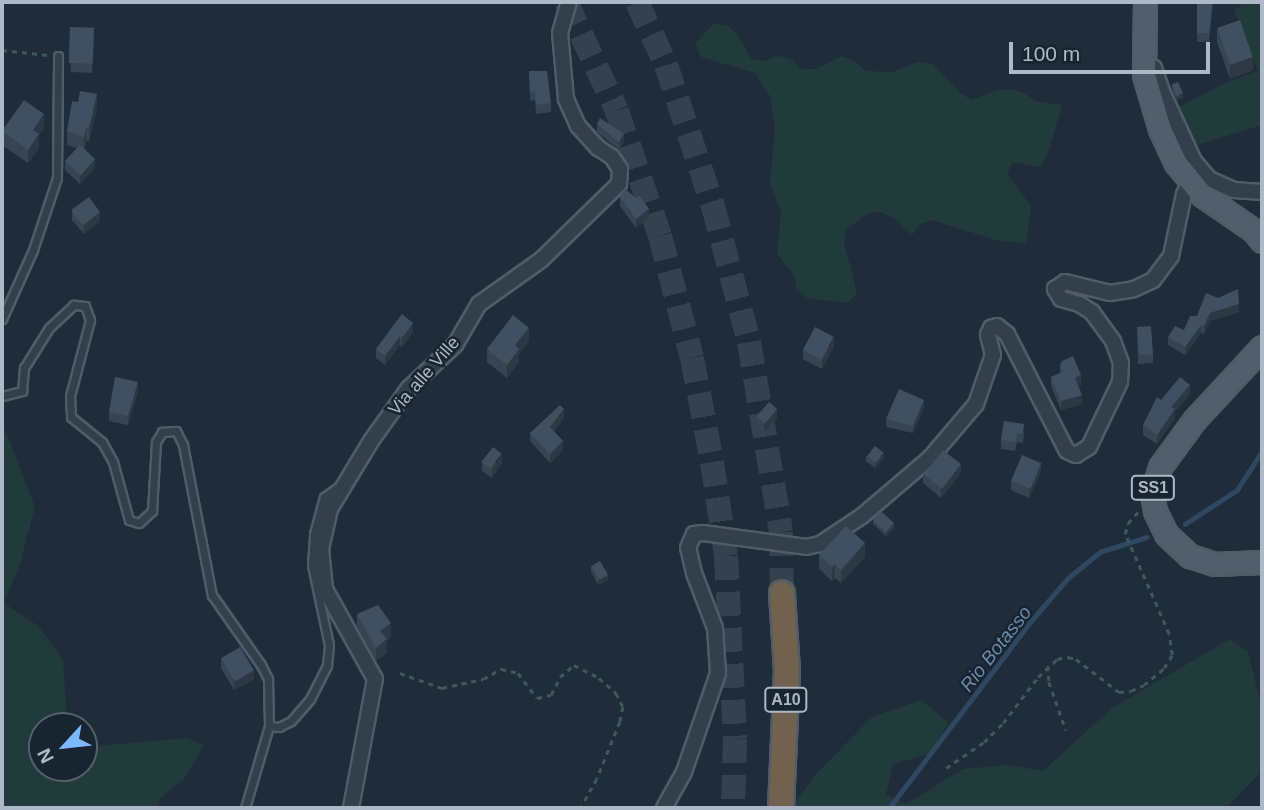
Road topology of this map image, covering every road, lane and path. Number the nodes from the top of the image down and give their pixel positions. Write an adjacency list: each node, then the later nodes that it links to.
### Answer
1 (569, 2): 12 (street, Via alle Ville)
2 (1145, 2): 5 (main road)
3 (2, 50): 4 (path)
4 (58, 56): 9 (lane)
5 (1143, 63): 6 (main road); 7 (street)
6 (1190, 183): 8 (main road); 24 (street)
7 (1262, 192)
8 (1262, 241)
9 (2, 319)
10 (1262, 347): 13 (main road, SS1)
11 (2, 396): 18 (lane)
12 (346, 482): 18 (lane); 22 (street, Via alle Ville)
13 (1152, 502): 14 (main road, SS1); 16 (path)
14 (1262, 562)
15 (782, 593): 25 (highway, A10)
16 (1048, 666): 19 (path); 20 (path)
17 (400, 673): 23 (path)
18 (269, 726): 21 (lane)
19 (1066, 730)
20 (946, 768)
21 (245, 808)
22 (351, 808)
23 (580, 808)
24 (664, 808)
25 (781, 808)

